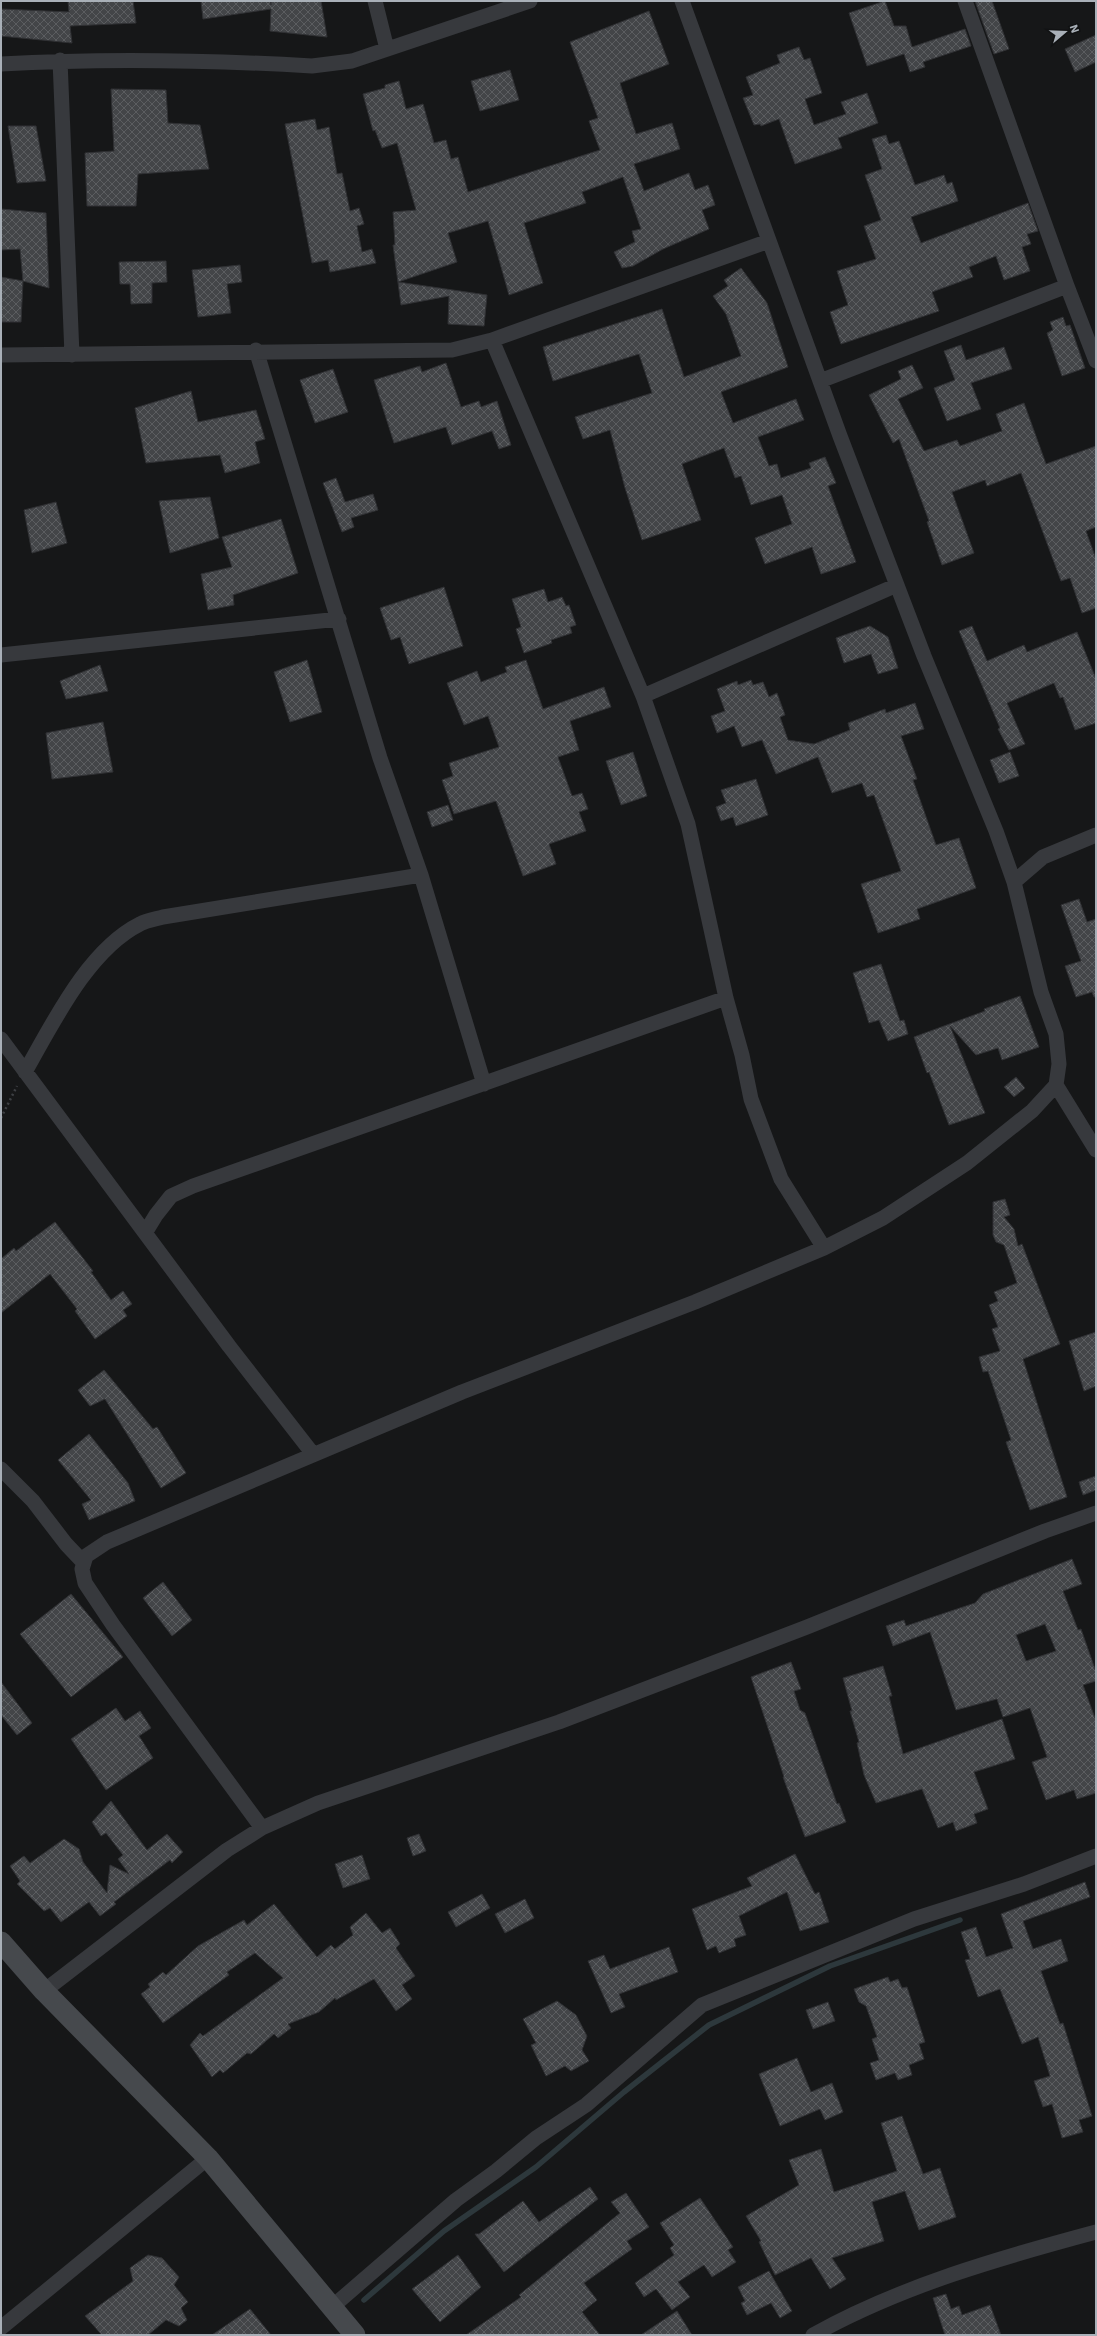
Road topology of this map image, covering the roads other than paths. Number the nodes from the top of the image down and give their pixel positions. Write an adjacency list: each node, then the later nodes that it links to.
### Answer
1 (375, 1): 5 (street)
2 (530, 1): 5 (street)
3 (682, 1): 8 (street)
4 (965, 1): 9 (street)
5 (387, 49): 6 (street)
6 (60, 60): 7 (street); 13 (street)
7 (1, 64)
8 (769, 241): 10 (street); 15 (street)
9 (1067, 286): 14 (street); 15 (street)
10 (492, 340): 11 (street); 19 (street)
11 (256, 350): 13 (street); 17 (street)
12 (1, 355): 13 (street)
13 (72, 355)
14 (1096, 361)
15 (820, 381): 16 (street)
16 (897, 585): 19 (street); 22 (street)
17 (339, 619): 18 (street); 21 (street)
18 (1, 655)
19 (643, 696): 23 (street)
20 (1096, 835): 22 (street)
21 (421, 875): 25 (street); 26 (street)
22 (1014, 882): 27 (street)
23 (726, 998): 26 (street); 30 (street)
24 (1, 1039): 25 (street)
25 (25, 1072): 29 (street)
26 (484, 1084): 29 (street)
27 (1056, 1085): 28 (street); 30 (street)
28 (1096, 1150)
29 (146, 1233): 31 (street)
30 (824, 1248): 31 (street)
31 (313, 1454): 34 (street)
32 (1, 1469): 34 (street)
33 (1096, 1513): 35 (street)
34 (84, 1563): 35 (street)
35 (262, 1828): 38 (street)
36 (1096, 1856): 41 (street)
37 (1, 1942): 38 (main road)
38 (44, 1991): 39 (main road)
39 (208, 2158): 41 (main road); 42 (street)
40 (1096, 2232): 44 (street)
41 (332, 2307): 43 (main road)
42 (1, 2328)
43 (355, 2335)
44 (812, 2335)

